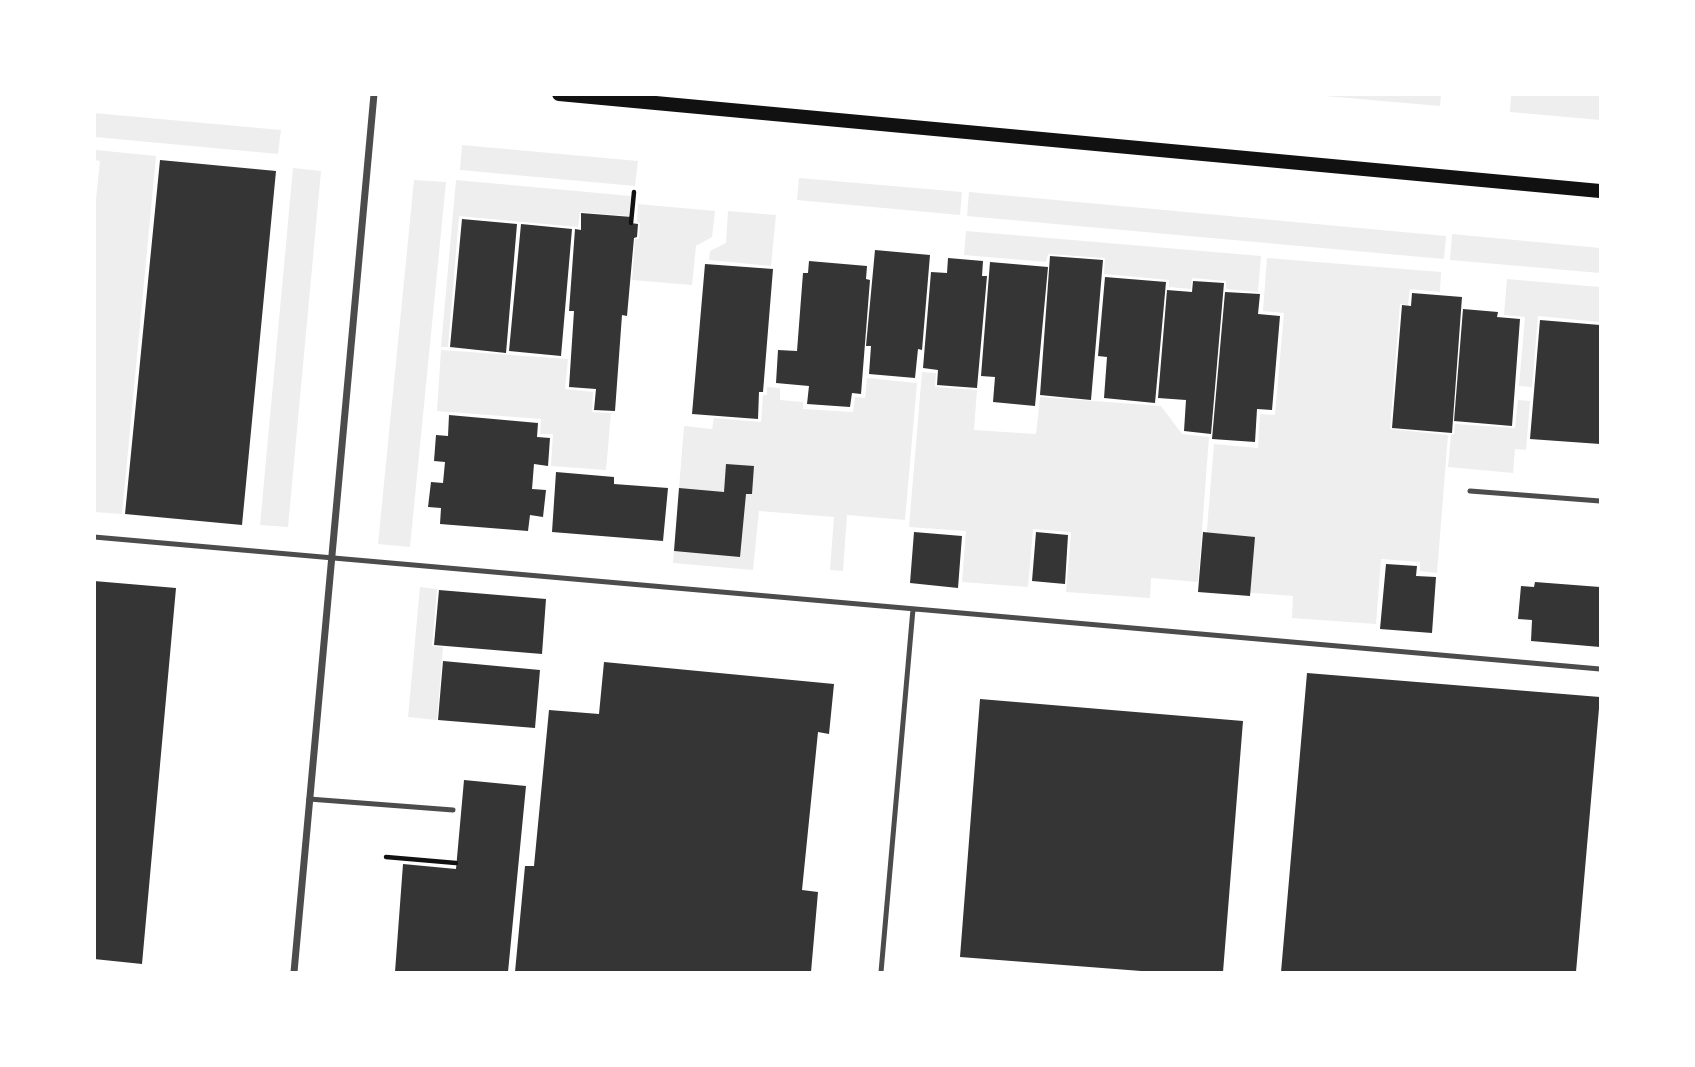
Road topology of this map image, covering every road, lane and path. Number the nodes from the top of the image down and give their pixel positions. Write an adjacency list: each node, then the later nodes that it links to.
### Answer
1 (374, 94): 9 (street)
2 (559, 94): 4 (main road)
3 (634, 191): 5 (path)
4 (1601, 191)
5 (631, 223)
6 (1470, 491): 7 (lane)
7 (1601, 501)
8 (94, 537): 9 (lane)
9 (331, 558): 10 (lane); 12 (street)
10 (913, 609): 11 (lane); 17 (lane)
11 (1601, 669)
12 (309, 799): 13 (lane); 16 (street)
13 (453, 810)
14 (386, 857): 15 (path)
15 (456, 863)
16 (294, 972)
17 (881, 972)

